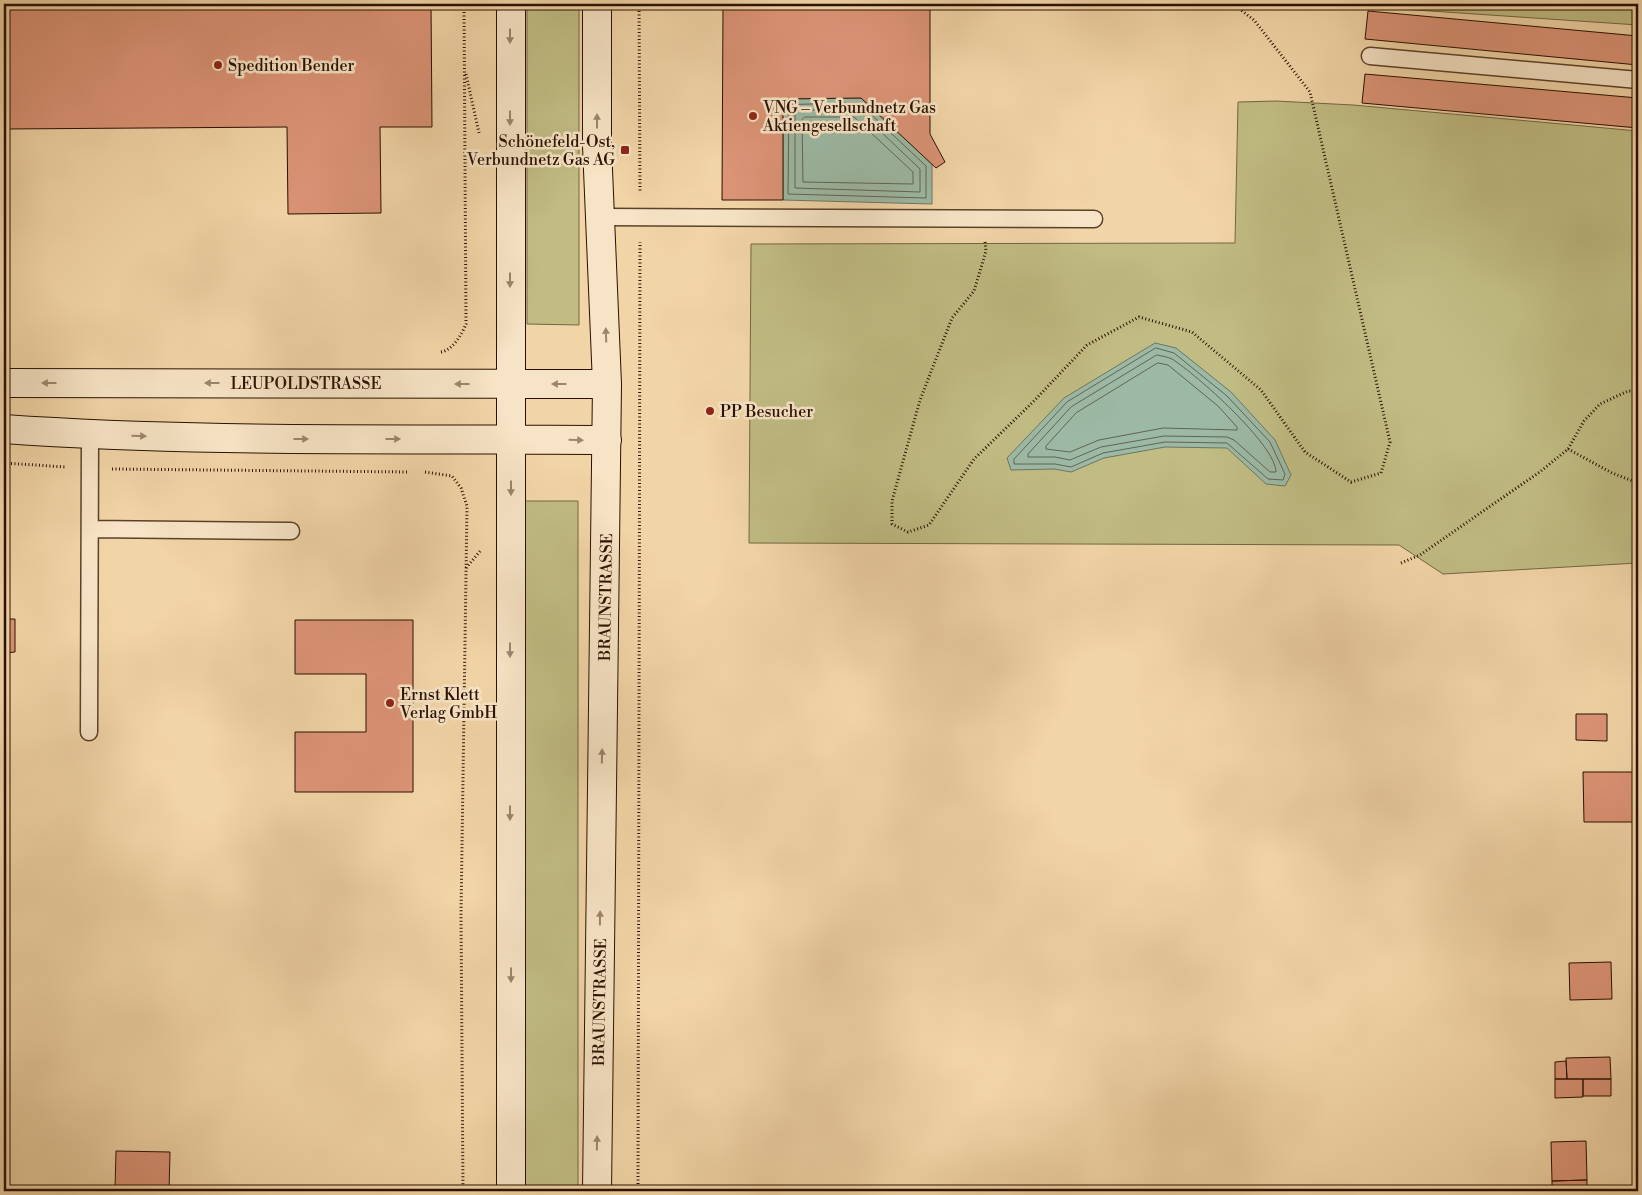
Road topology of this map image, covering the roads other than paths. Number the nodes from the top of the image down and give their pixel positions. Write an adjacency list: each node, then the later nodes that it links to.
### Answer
1 (510, 4): 8 (main road, one-way to 8)
2 (597, 4): 5 (main road, BRAUNSTRASSE, one-way to 2)
3 (1370, 56): 4 (lane)
4 (1638, 80)
5 (600, 217): 6 (lane); 9 (main road, BRAUNSTRASSE, one-way to 5)
6 (1094, 219)
7 (4, 383): 8 (main road, LEUPOLDSTRASSE, one-way to 7)
8 (510, 384): 9 (main road, LEUPOLDSTRASSE, one-way to 8); 12 (main road)
9 (607, 384): 13 (main road, BRAUNSTRASSE)
10 (4, 429): 11 (main road)
11 (90, 435): 12 (main road, one-way to 12); 14 (lane)
12 (511, 439): 13 (main road, one-way to 13); 17 (main road, one-way to 17)
13 (607, 440): 18 (main road, BRAUNSTRASSE, one-way to 13)
14 (90, 529): 15 (lane); 16 (lane)
15 (291, 531)
16 (89, 732)
17 (511, 1191)
18 (597, 1191)

